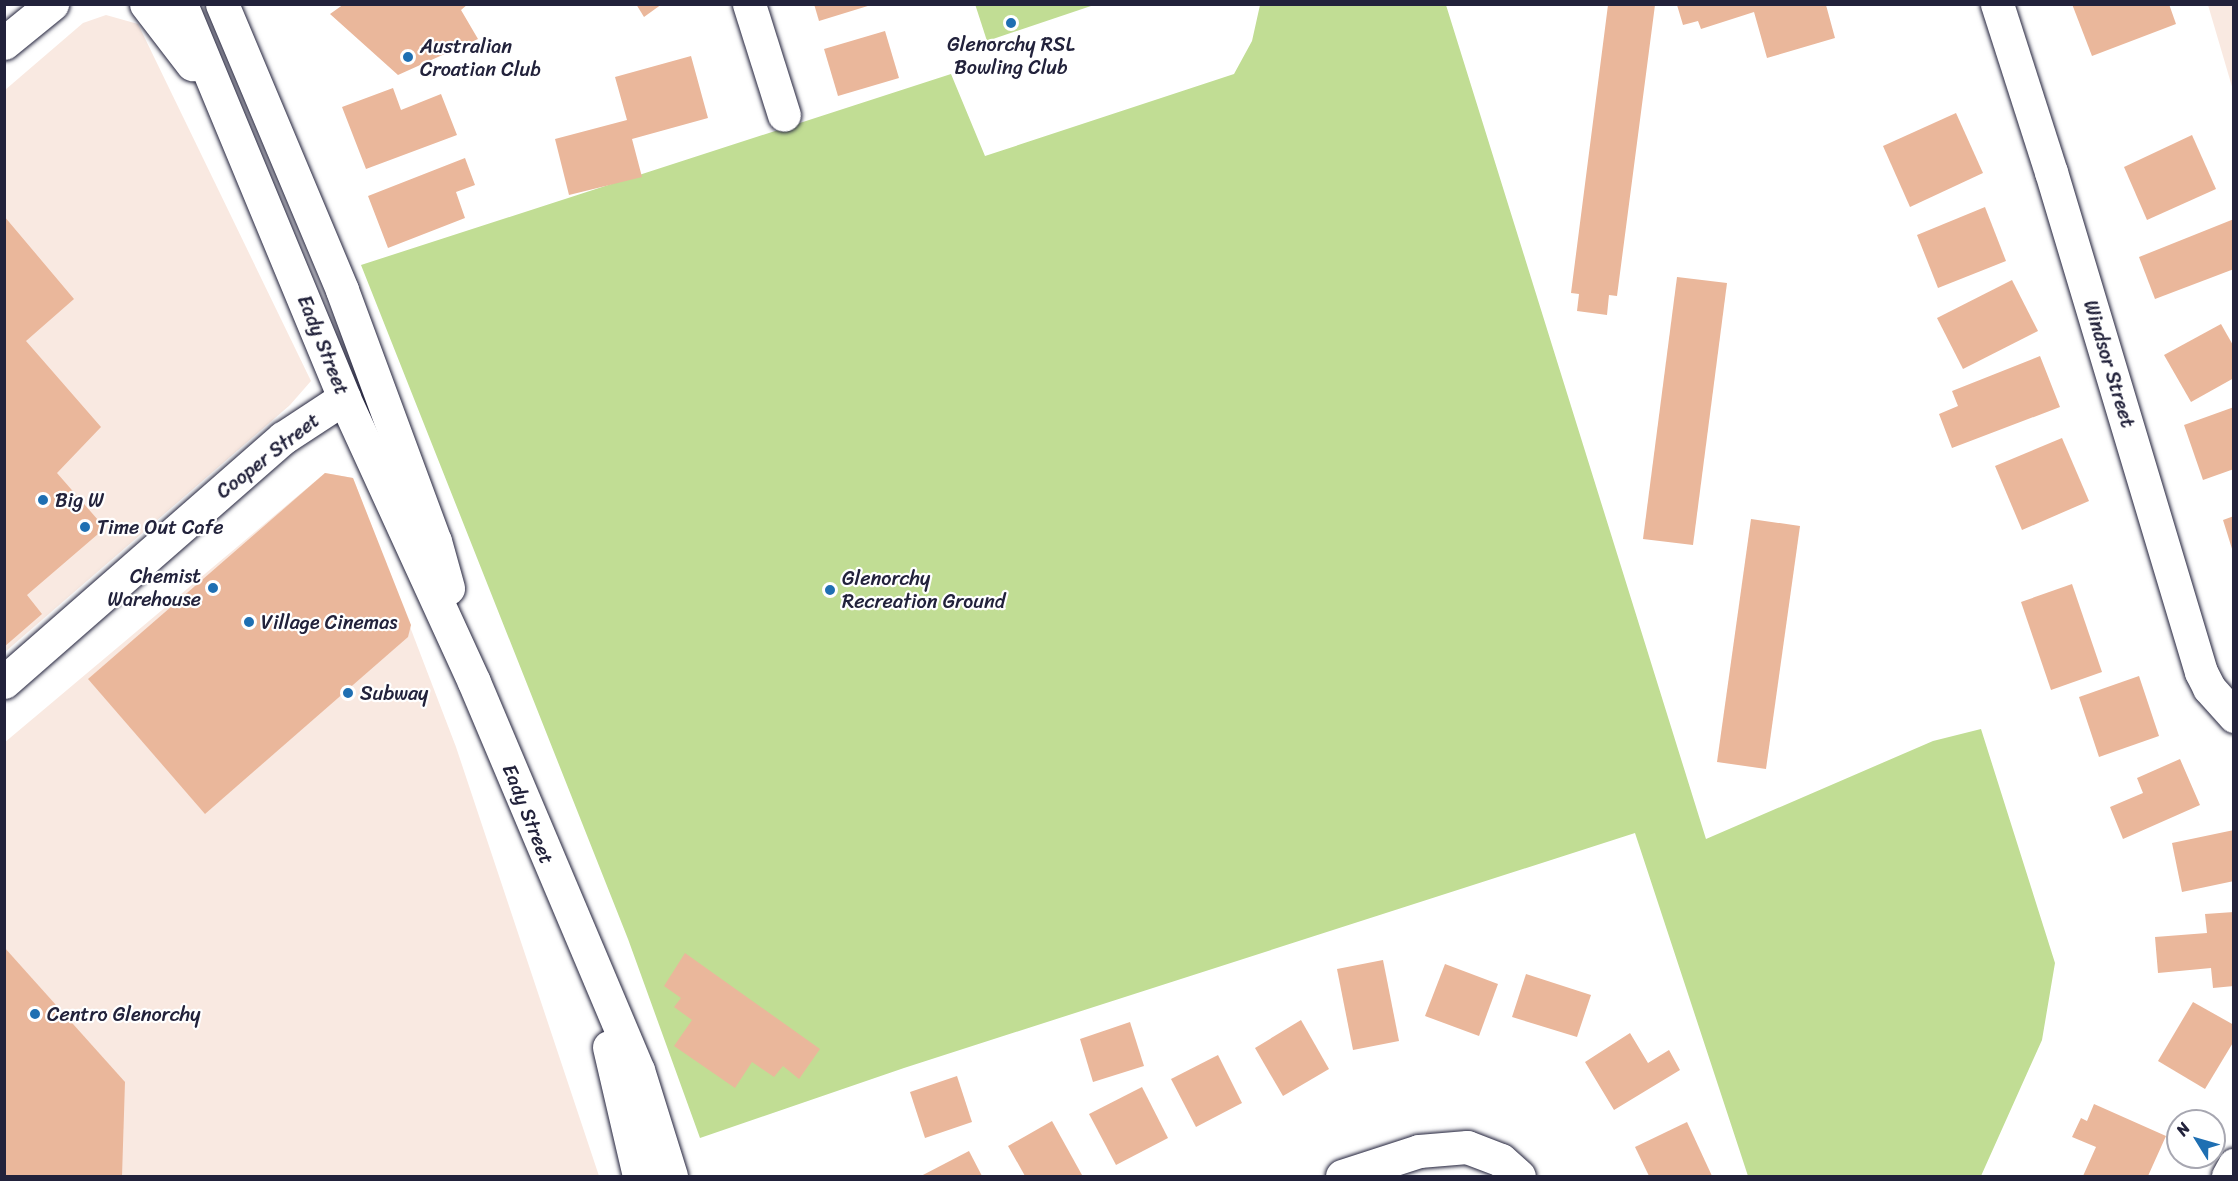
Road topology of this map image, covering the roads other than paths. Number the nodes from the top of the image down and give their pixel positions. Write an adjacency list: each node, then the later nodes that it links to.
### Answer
1 (17, 4): 8 (main road)
2 (52, 4): 9 (main road)
3 (146, 4): 11 (main road)
4 (181, 4): 11 (main road, Eady Street)
5 (222, 4): 14 (main road, Eady Street)
6 (748, 4): 10 (main road)
7 (1997, 4): 15 (main road, Windsor Street)
8 (4, 15)
9 (4, 43)
10 (784, 115)
11 (228, 118): 12 (main road, Eady Street)
12 (344, 398): 13 (main road, Cooper Street); 14 (main road, Eady Street)
13 (4, 682)
14 (474, 682): 16 (main road, Eady Street)
15 (2234, 716)
16 (582, 946): 18 (main road, Eady Street); 19 (main road, Eady Street)
17 (2234, 1165): 22 (main road)
18 (639, 1176)
19 (671, 1176)
20 (1342, 1176): 21 (main road)
21 (1519, 1176)
22 (2228, 1176)

